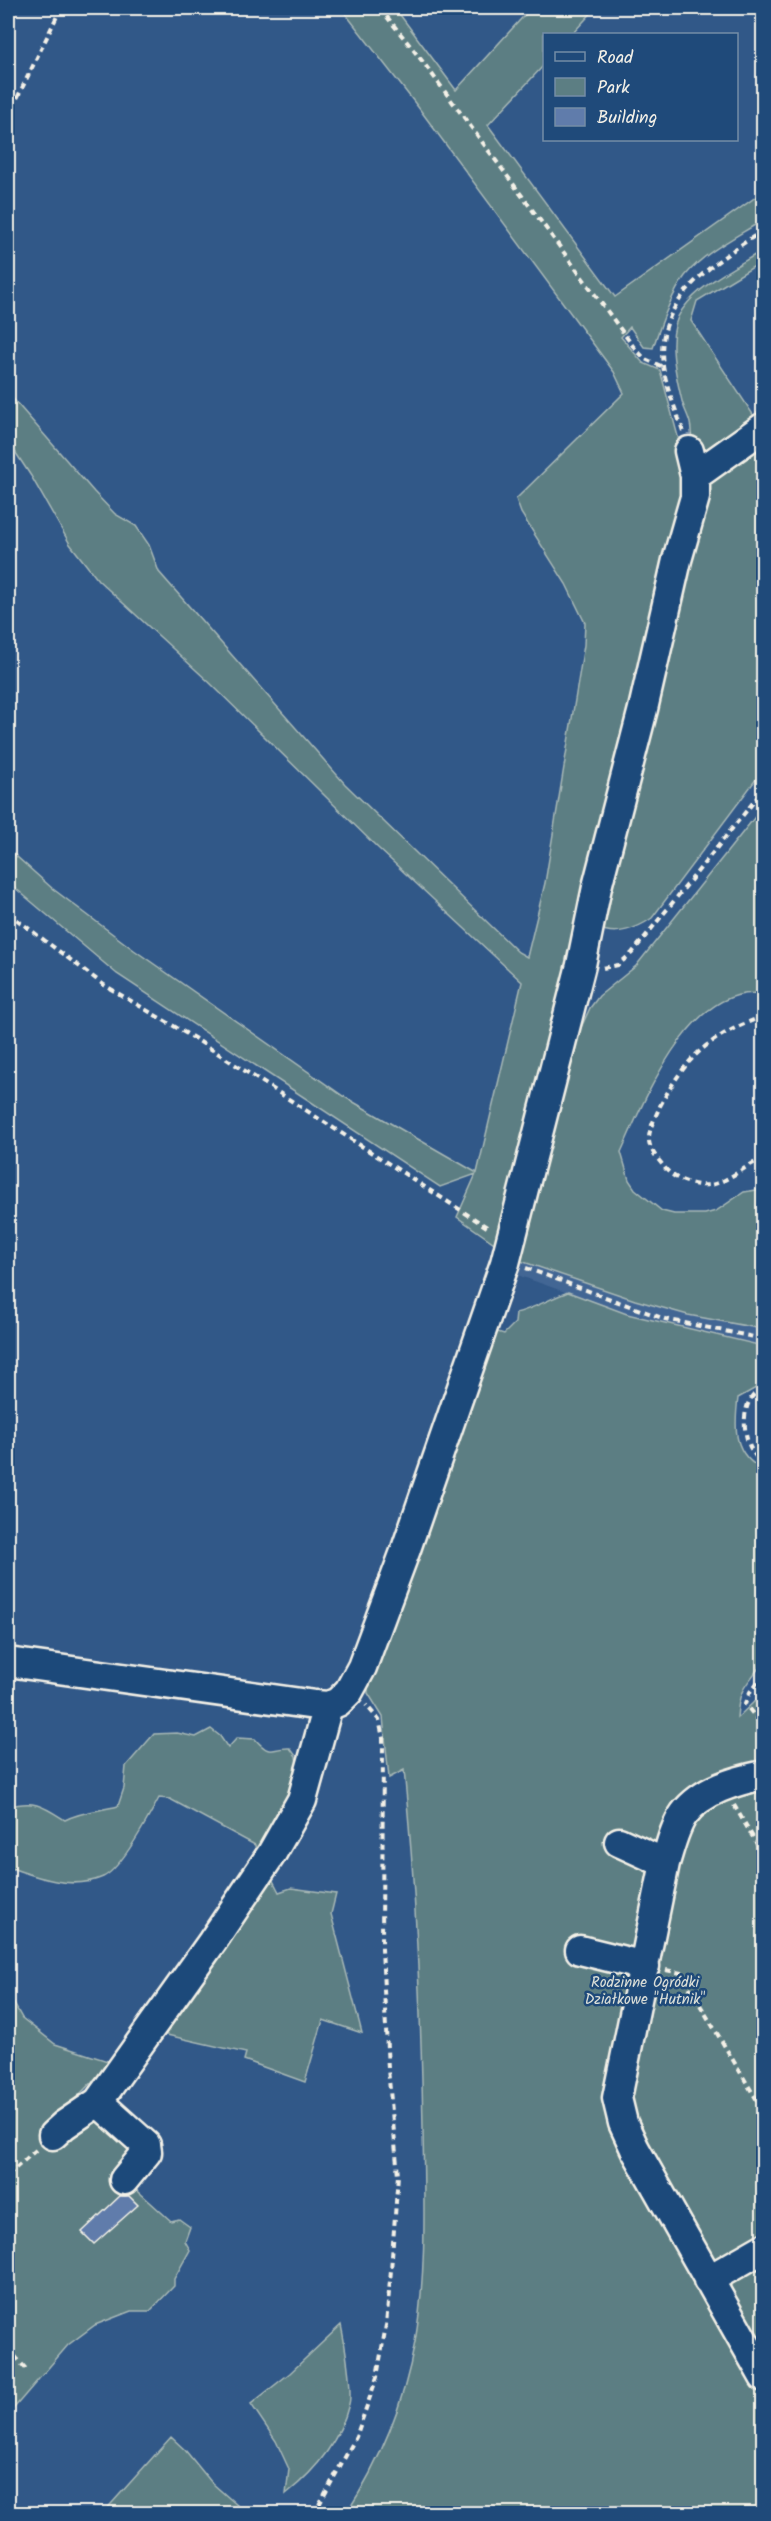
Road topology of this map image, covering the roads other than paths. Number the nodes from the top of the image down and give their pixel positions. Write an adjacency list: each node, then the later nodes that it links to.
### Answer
1 (764, 427): 3 (lane)
2 (8, 1662): 3 (lane)
3 (338, 1698): 9 (lane)
4 (764, 1775): 6 (lane)
5 (619, 1842): 6 (lane)
6 (665, 1863): 8 (lane)
7 (580, 1950): 8 (lane)
8 (645, 1966): 13 (lane)
9 (98, 2102): 10 (lane); 11 (lane)
10 (53, 2135)
11 (123, 2180)
12 (764, 2248): 13 (lane)
13 (708, 2280): 14 (lane)
14 (764, 2377)

